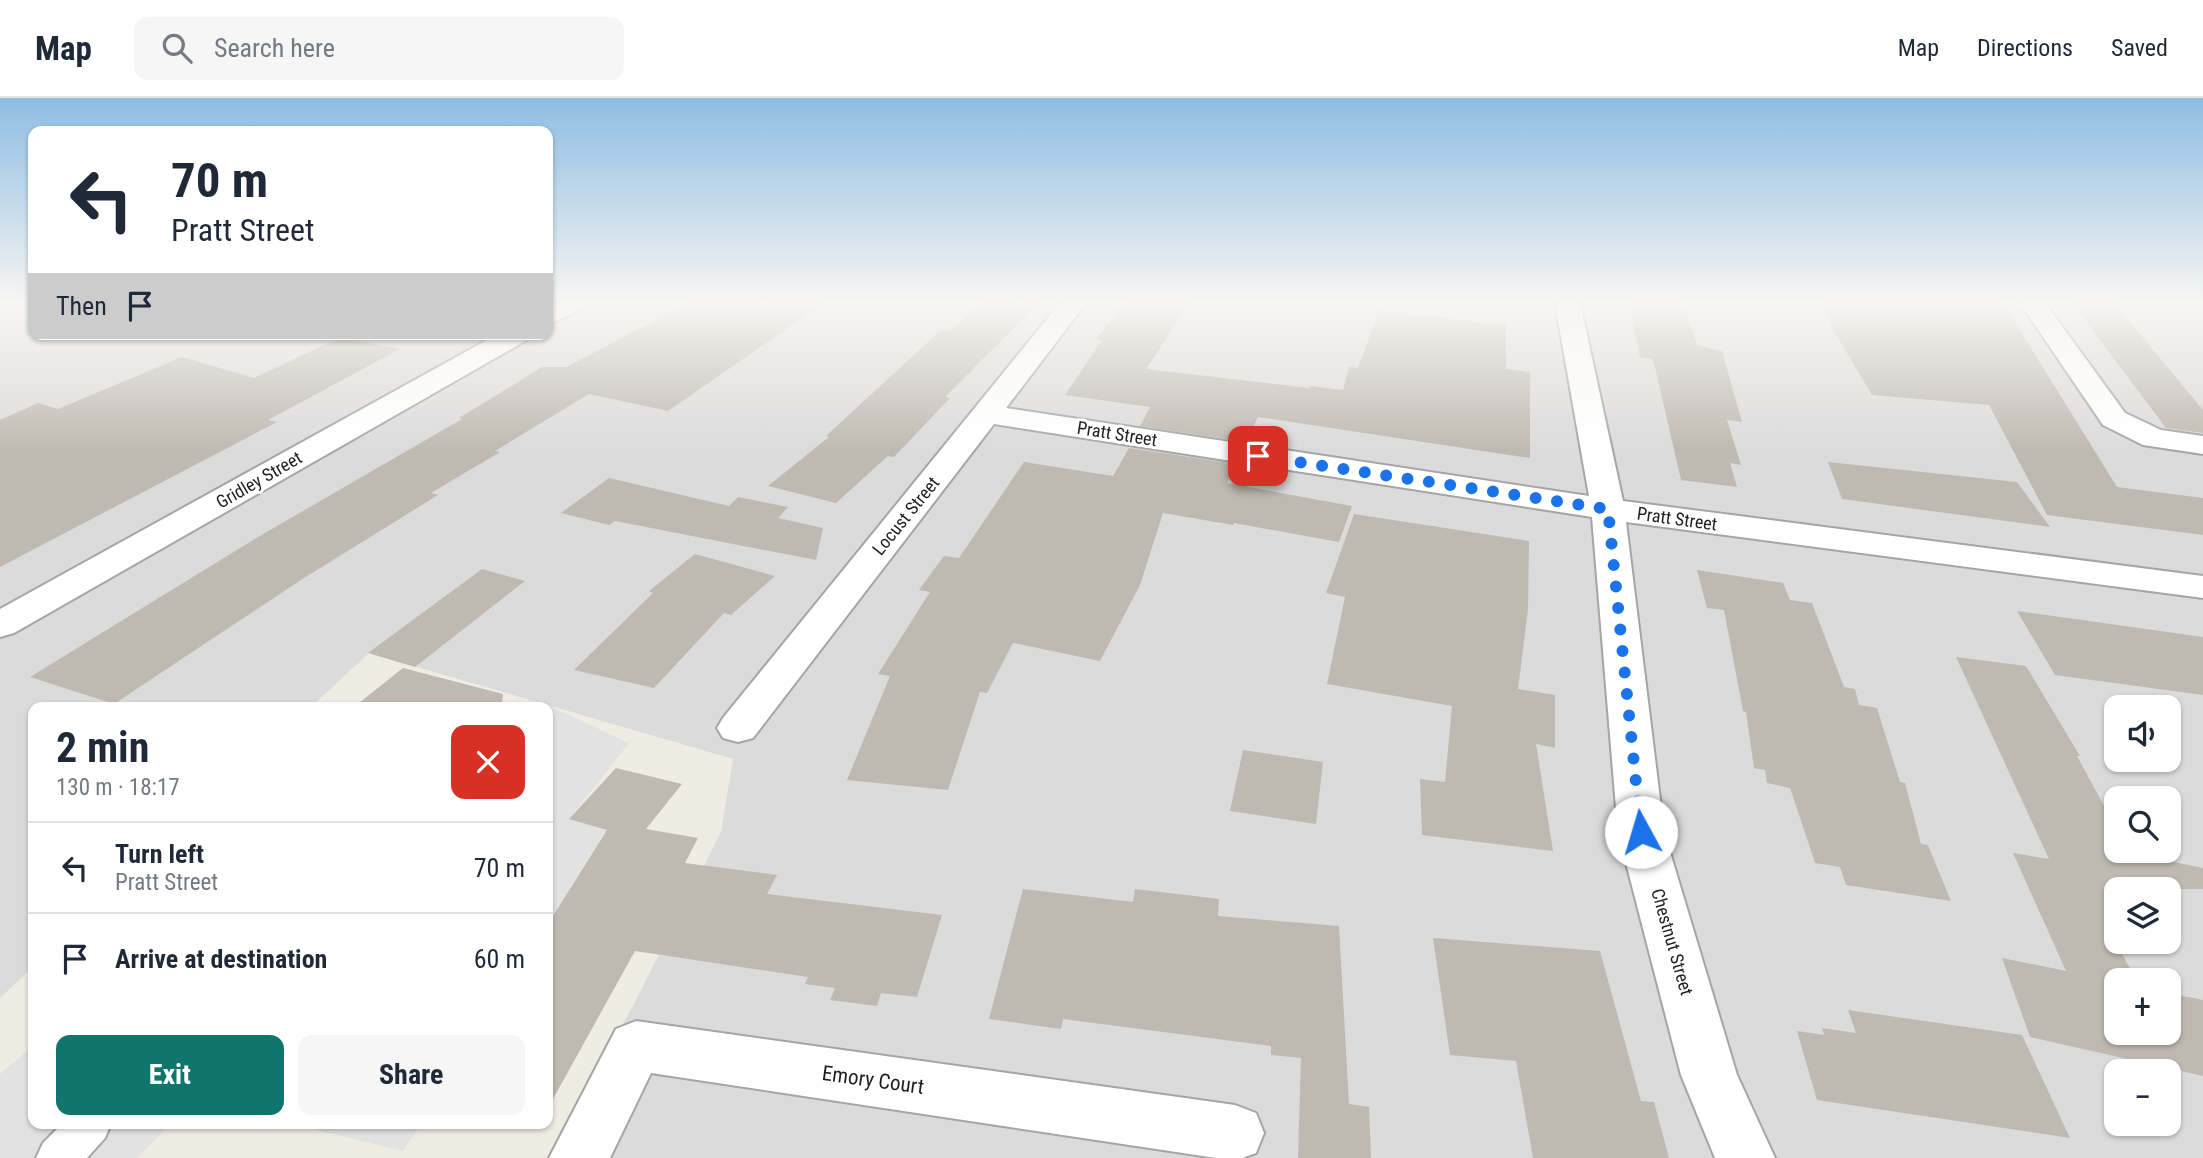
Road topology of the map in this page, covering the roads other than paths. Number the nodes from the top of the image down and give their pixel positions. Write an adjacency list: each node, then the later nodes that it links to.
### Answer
1 (484, 352): 9 (street, Gridley Street)
2 (1035, 352): 5 (street, Locust Street)
3 (1578, 352): 7 (street, Chestnut Street)
4 (2067, 352): 6 (street)
5 (988, 414): 7 (street, Pratt Street); 10 (street, Locust Street)
6 (2203, 445)
7 (1608, 509): 8 (street, Pratt Street); 15 (street, Chestnut Street)
8 (2203, 587)
9 (0, 625)
10 (738, 728)
11 (85, 1129): 13 (lane)
12 (1235, 1133): 14 (street, Emory Court)
13 (58, 1158)
14 (579, 1158)
15 (1745, 1158)

